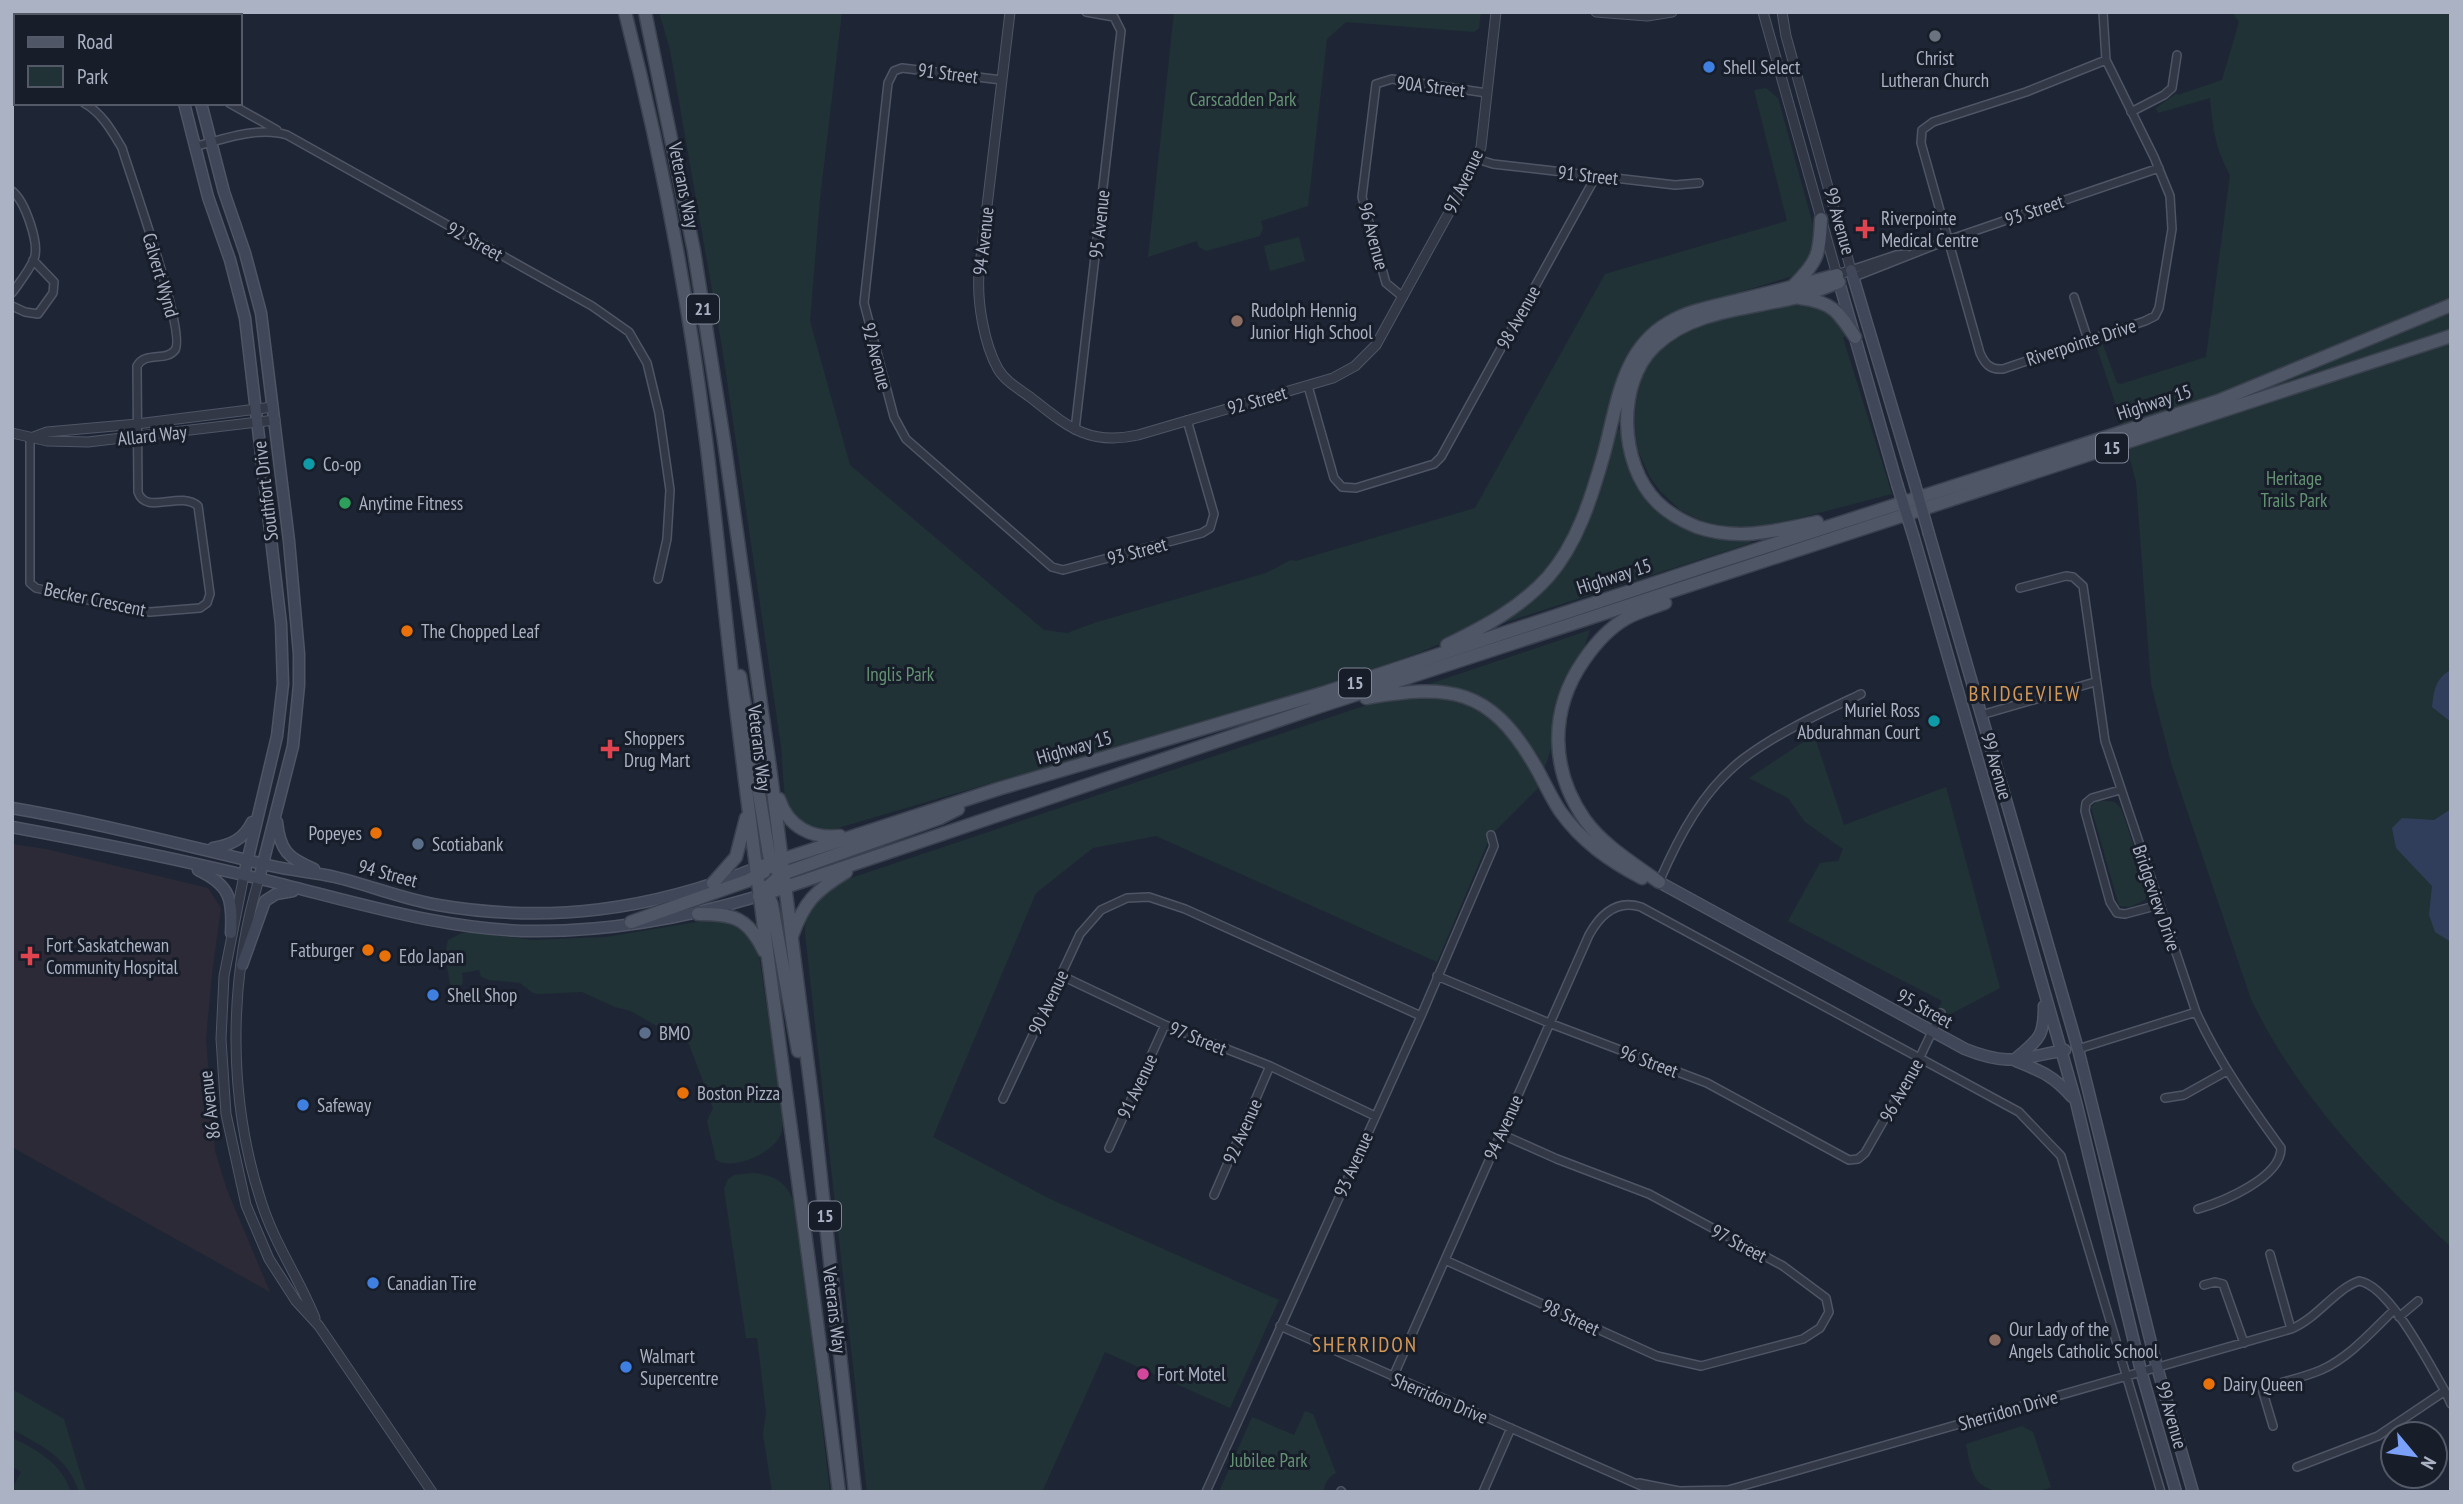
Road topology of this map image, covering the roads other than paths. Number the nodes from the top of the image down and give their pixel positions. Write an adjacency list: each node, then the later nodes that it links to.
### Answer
1 (625, 12): 60 (main road, Veterans Way / 21)
2 (645, 12): 66 (main road, Veterans Way / 21)
3 (1010, 12): 14 (street, 94 Avenue)
4 (1086, 12): 51 (street, 95 Avenue)
5 (1496, 12): 16 (street, 97 Avenue)
6 (1597, 12): 7 (street)
7 (1672, 12)
8 (1763, 12): 30 (street, 99 Avenue)
9 (1782, 12): 33 (street, 99 Avenue)
10 (2103, 12): 12 (street, Riverpointe Drive)
11 (2177, 55): 21 (street)
12 (2106, 61): 21 (street, Riverpointe Drive); 31 (street)
13 (894, 71): 14 (street, 91 Street); 57 (street, 92 Avenue)
14 (1002, 79): 51 (street, 94 Avenue)
15 (1376, 84): 16 (street, 90A Street); 38 (street, 96 Avenue)
16 (1487, 93): 25 (street, 97 Avenue)
17 (87, 105): 50 (street, Calvert Wynd)
18 (184, 105): 24 (main road, Southfort Drive)
19 (202, 105): 23 (main road, Southfort Drive)
20 (233, 105): 22 (street, 92 Street)
21 (2131, 112): 26 (street, Riverpointe Drive)
22 (287, 135): 23 (street, 92 Street); 58 (street, 92 Street)
23 (211, 142): 24 (street, 92 Street); 45 (main road, Southfort Drive)
24 (194, 147): 46 (main road, Southfort Drive)
25 (1478, 159): 27 (street, 91 Street); 38 (street, 97 Avenue)
26 (2159, 168): 31 (street, 93 Street); 43 (street, Riverpointe Drive)
27 (1595, 176): 28 (street, 91 Street); 44 (street, 98 Avenue)
28 (1699, 183)
29 (12, 191): 32 (street)
30 (1821, 219): 34 (street, 99 Avenue); 35 (main road)
31 (1948, 240): 33 (street, 93 Street); 43 (street, Riverpointe Drive)
32 (33, 260): 36 (street); 40 (street)
33 (1852, 273): 34 (street, 93 Street); 65 (main road, 99 Avenue, bridge)
34 (1838, 278): 35 (main road); 42 (main road, 99 Avenue)
35 (1795, 292): 42 (main road); 55 (main road); 61 (main road)
36 (12, 293)
37 (2074, 297): 43 (street)
38 (1403, 298): 44 (street, 92 Street)
39 (2451, 305): 55 (main road, Highway 15)
40 (12, 306)
41 (2451, 336): 56 (main road, Highway 15 / 15)
42 (1855, 337): 99 (main road, 99 Avenue, bridge)
43 (2088, 340)
44 (1308, 386): 47 (street, 92 Street)
45 (273, 407): 46 (street, Allard Way); 48 (main road, Southfort Drive)
46 (256, 409): 49 (main road, Southfort Drive); 50 (street, Allard Way)
47 (1187, 420): 51 (street, 92 Street); 57 (street, 93 Street)
48 (275, 421): 49 (street, Allard Way); 72 (main road, Southfort Drive)
49 (257, 422): 53 (street, Allard Way); 68 (main road, Southfort Drive)
50 (137, 424): 53 (street, Calvert Wynd); 54 (street, Allard Way)
51 (1075, 430)
52 (12, 433): 54 (street, Allard Way)
53 (138, 436): 54 (street, Allard Way); 54 (street, Becker Crescent)
54 (30, 438)
55 (1856, 518): 61 (main road, Highway 15 / 15)
56 (1772, 560): 64 (main road, Highway 15 / 15); 86 (main road)
57 (1058, 570)
58 (658, 579)
59 (2020, 588): 62 (street, Bridgeview Drive)
60 (724, 611): 70 (main road, Veterans Way / 21); 81 (main road)
61 (1390, 672): 67 (main road, Highway 15 / 15)
62 (2095, 682): 65 (street); 69 (street, Bridgeview Drive)
63 (1861, 694): 86 (street)
64 (1318, 707): 78 (main road, Highway 15 / 15); 86 (main road)
65 (1981, 715): 106 (main road, 99 Avenue)
66 (771, 775): 74 (main road); 81 (main road, Veterans Way / 21)
67 (998, 789): 74 (main road, Highway 15 / 15); 81 (main road)
68 (265, 790): 76 (main road); 77 (main road, Southfort Drive)
69 (2120, 790): 90 (street, Bridgeview Drive); 90 (street)
70 (748, 804): 82 (main road, Veterans Way / 21); 87 (main road)
71 (12, 808): 76 (main road, 94 Street)
72 (276, 813): 80 (main road, Southfort Drive); 84 (main road)
73 (12, 827): 79 (main road, 94 Street)
74 (865, 834): 81 (main road, Highway 15 / 15)
75 (1491, 835): 98 (street, 93 Avenue)
76 (206, 849): 77 (main road, 94 Street)
77 (248, 860): 80 (main road, 94 Street); 83 (main road, 86 Avenue)
78 (864, 861): 81 (main road, Highway 15 / 15); 94 (main road)
79 (183, 863): 83 (main road, 94 Street); 93 (main road)
80 (263, 863): 84 (main road, 94 Street); 85 (main road, Southfort Drive)
81 (778, 871): 82 (main road); 89 (main road, 15); 94 (main road, Veterans Way / 15)
82 (758, 873): 87 (main road, 94 Street); 89 (main road, Veterans Way / 15); 92 (main road)
83 (244, 876): 85 (main road, 94 Street); 93 (street, 86 Avenue)
84 (332, 876): 87 (main road, 94 Street)
85 (259, 879): 88 (main road, 94 Street); 96 (street, 86 Avenue)
86 (1659, 882): 105 (main road, 95 Street)
87 (713, 883)
88 (304, 890): 92 (main road, 94 Street); 96 (main road)
89 (764, 892): 91 (main road, 94 Street); 95 (main road, Veterans Way / 15); 115 (main road)
90 (2159, 905): 100 (street, Bridgeview Drive)
91 (698, 914): 92 (main road, 94 Street); 95 (main road)
92 (631, 922)
93 (231, 933): 127 (street, 86 Avenue)
94 (791, 940): 115 (main road, Veterans Way / 15)
95 (769, 959): 144 (main road, Veterans Way / 15)
96 (242, 965): 127 (street, 86 Avenue)
97 (1060, 975): 102 (street, 90 Avenue); 104 (street, 97 Street); 113 (street, 90 Avenue)
98 (1437, 976): 102 (street, 93 Avenue); 103 (street, 96 Street)
99 (2044, 993): 107 (main road, 99 Avenue); 109 (main road)
100 (2196, 1012): 106 (street, 95 Street); 111 (street, Bridgeview Drive)
101 (1941, 1013): 105 (street, 96 Avenue)
102 (1421, 1016): 116 (street, 93 Avenue)
103 (1549, 1023): 108 (street, 94 Avenue); 117 (street, 94 Avenue); 119 (street, 96 Street)
104 (1165, 1025): 110 (street, 97 Street); 118 (street, 91 Avenue)
105 (1931, 1032): 108 (street, 96 Avenue); 109 (main road, 95 Street)
106 (2078, 1049): 107 (main road, 95 Street); 132 (main road, 99 Avenue)
107 (2061, 1051): 109 (main road, 95 Street); 114 (main road, 99 Avenue)
108 (1920, 1057): 119 (street, 96 Avenue); 134 (street, 99 Avenue)
109 (2014, 1060): 114 (main road)
110 (1270, 1066): 116 (street, 97 Street); 120 (street, 92 Avenue)
111 (2227, 1071): 112 (street); 121 (street, Bridgeview Drive)
112 (2165, 1098)
113 (1003, 1099)
114 (2076, 1101): 133 (main road, 99 Avenue)
115 (813, 1105): 145 (main road, Veterans Way / 15)
116 (1375, 1116): 128 (street, 93 Avenue)
117 (1501, 1134): 123 (street, 94 Avenue); 131 (street, 97 Street)
118 (1109, 1148)
119 (1854, 1160)
120 (1214, 1195)
121 (2197, 1209)
122 (2270, 1254): 129 (street)
123 (1445, 1260): 131 (street, 98 Street); 135 (street, 94 Avenue)
124 (2204, 1285): 130 (street)
125 (2418, 1301): 126 (street)
126 (2397, 1313): 129 (street, Sherridon Drive); 136 (street); 138 (street)
127 (318, 1326): 143 (street, 86 Avenue)
128 (1280, 1326): 135 (street, Sherridon Drive); 146 (street, 93 Avenue)
129 (2291, 1329): 130 (street, Sherridon Drive)
130 (2244, 1343): 132 (street, Sherridon Drive)
131 (1701, 1366)
132 (2157, 1367): 133 (street, Sherridon Drive); 151 (main road, 99 Avenue)
133 (2141, 1371): 134 (street, Sherridon Drive); 150 (main road, 99 Avenue)
134 (2128, 1376): 142 (street, Sherridon Drive); 149 (street, 99 Avenue)
135 (1392, 1377): 139 (street, Sherridon Drive)
136 (2445, 1391): 137 (street); 140 (street)
137 (2451, 1404)
138 (2273, 1426)
139 (1511, 1428): 141 (street, Sherridon Drive); 147 (street)
140 (2297, 1467)
141 (1639, 1483): 142 (street, Sherridon Drive); 148 (street, Sherridon Drive)
142 (1728, 1491)
143 (432, 1492)
144 (839, 1492)
145 (855, 1492)
146 (1206, 1492)
147 (1483, 1492)
148 (1655, 1492)
149 (2161, 1492)
150 (2176, 1492)
151 (2193, 1492)

